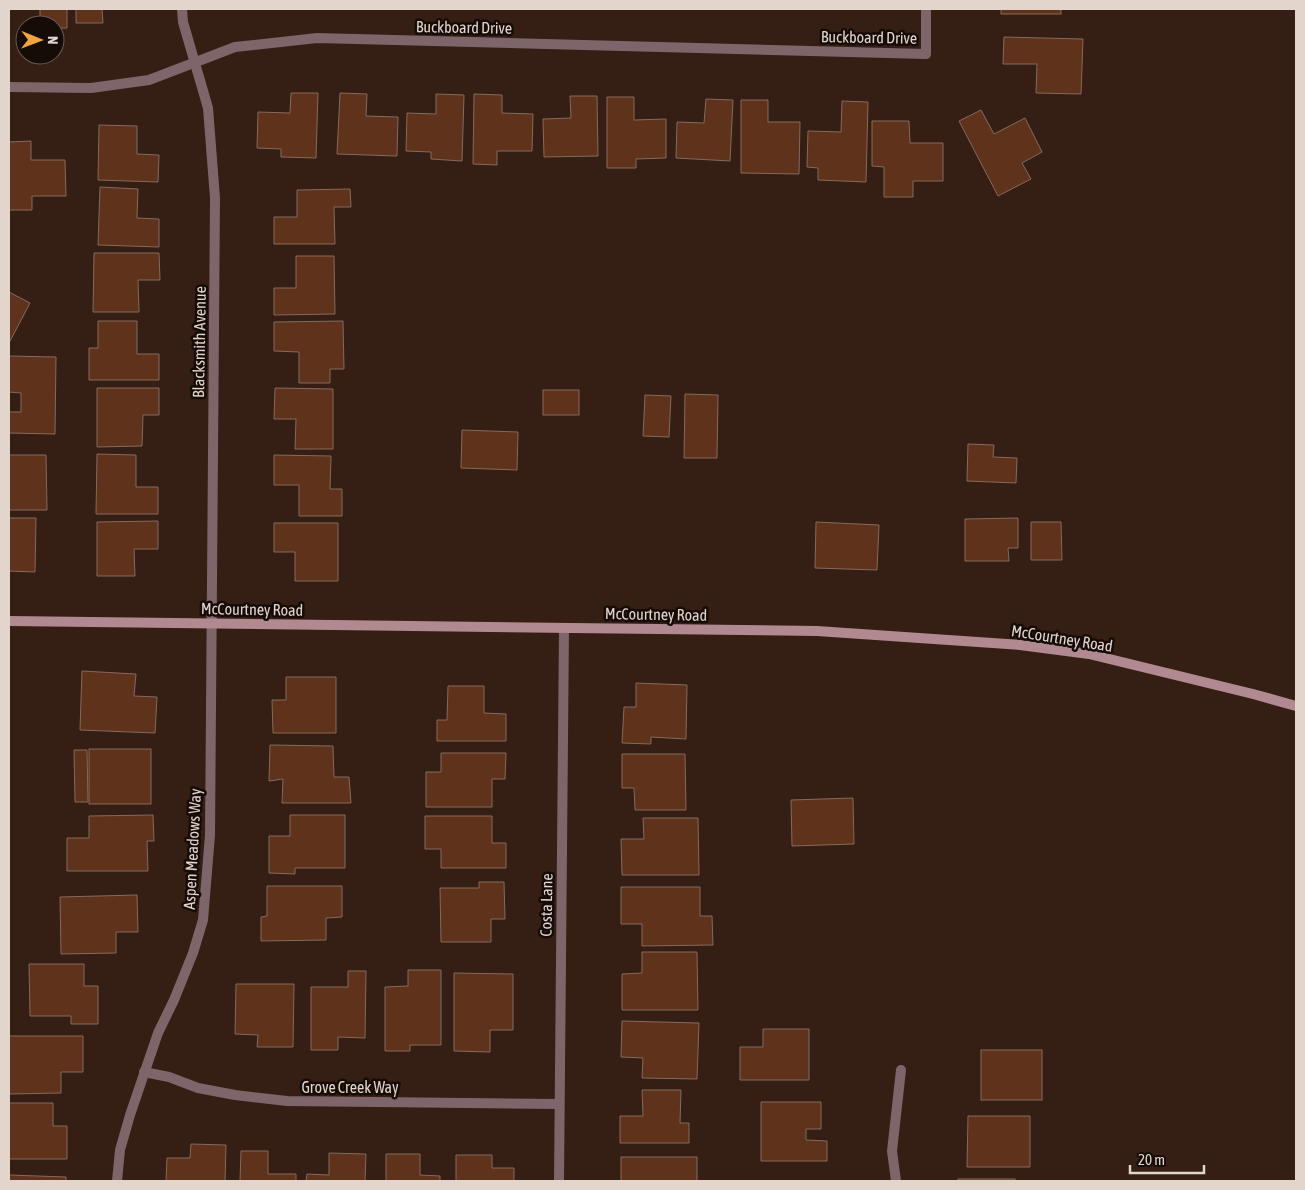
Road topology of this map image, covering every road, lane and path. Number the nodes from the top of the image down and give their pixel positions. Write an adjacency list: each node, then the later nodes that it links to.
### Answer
1 (182, 9): 3 (street, Blacksmith Avenue)
2 (926, 9): 3 (street, Buckboard Drive)
3 (195, 62): 4 (street, Buckboard Drive); 6 (street, Blacksmith Avenue)
4 (9, 87)
5 (9, 621): 6 (street, McCourtney Road)
6 (212, 624): 7 (street, McCourtney Road); 10 (street, Aspen Meadows Way)
7 (564, 628): 8 (street, McCourtney Road); 11 (street, Costa Lane)
8 (1296, 706)
9 (902, 1070): 14 (street)
10 (144, 1072): 11 (street, Grove Creek Way); 12 (street, Aspen Meadows Way)
11 (559, 1104): 13 (street, Costa Lane)
12 (117, 1181)
13 (559, 1181)
14 (896, 1181)

